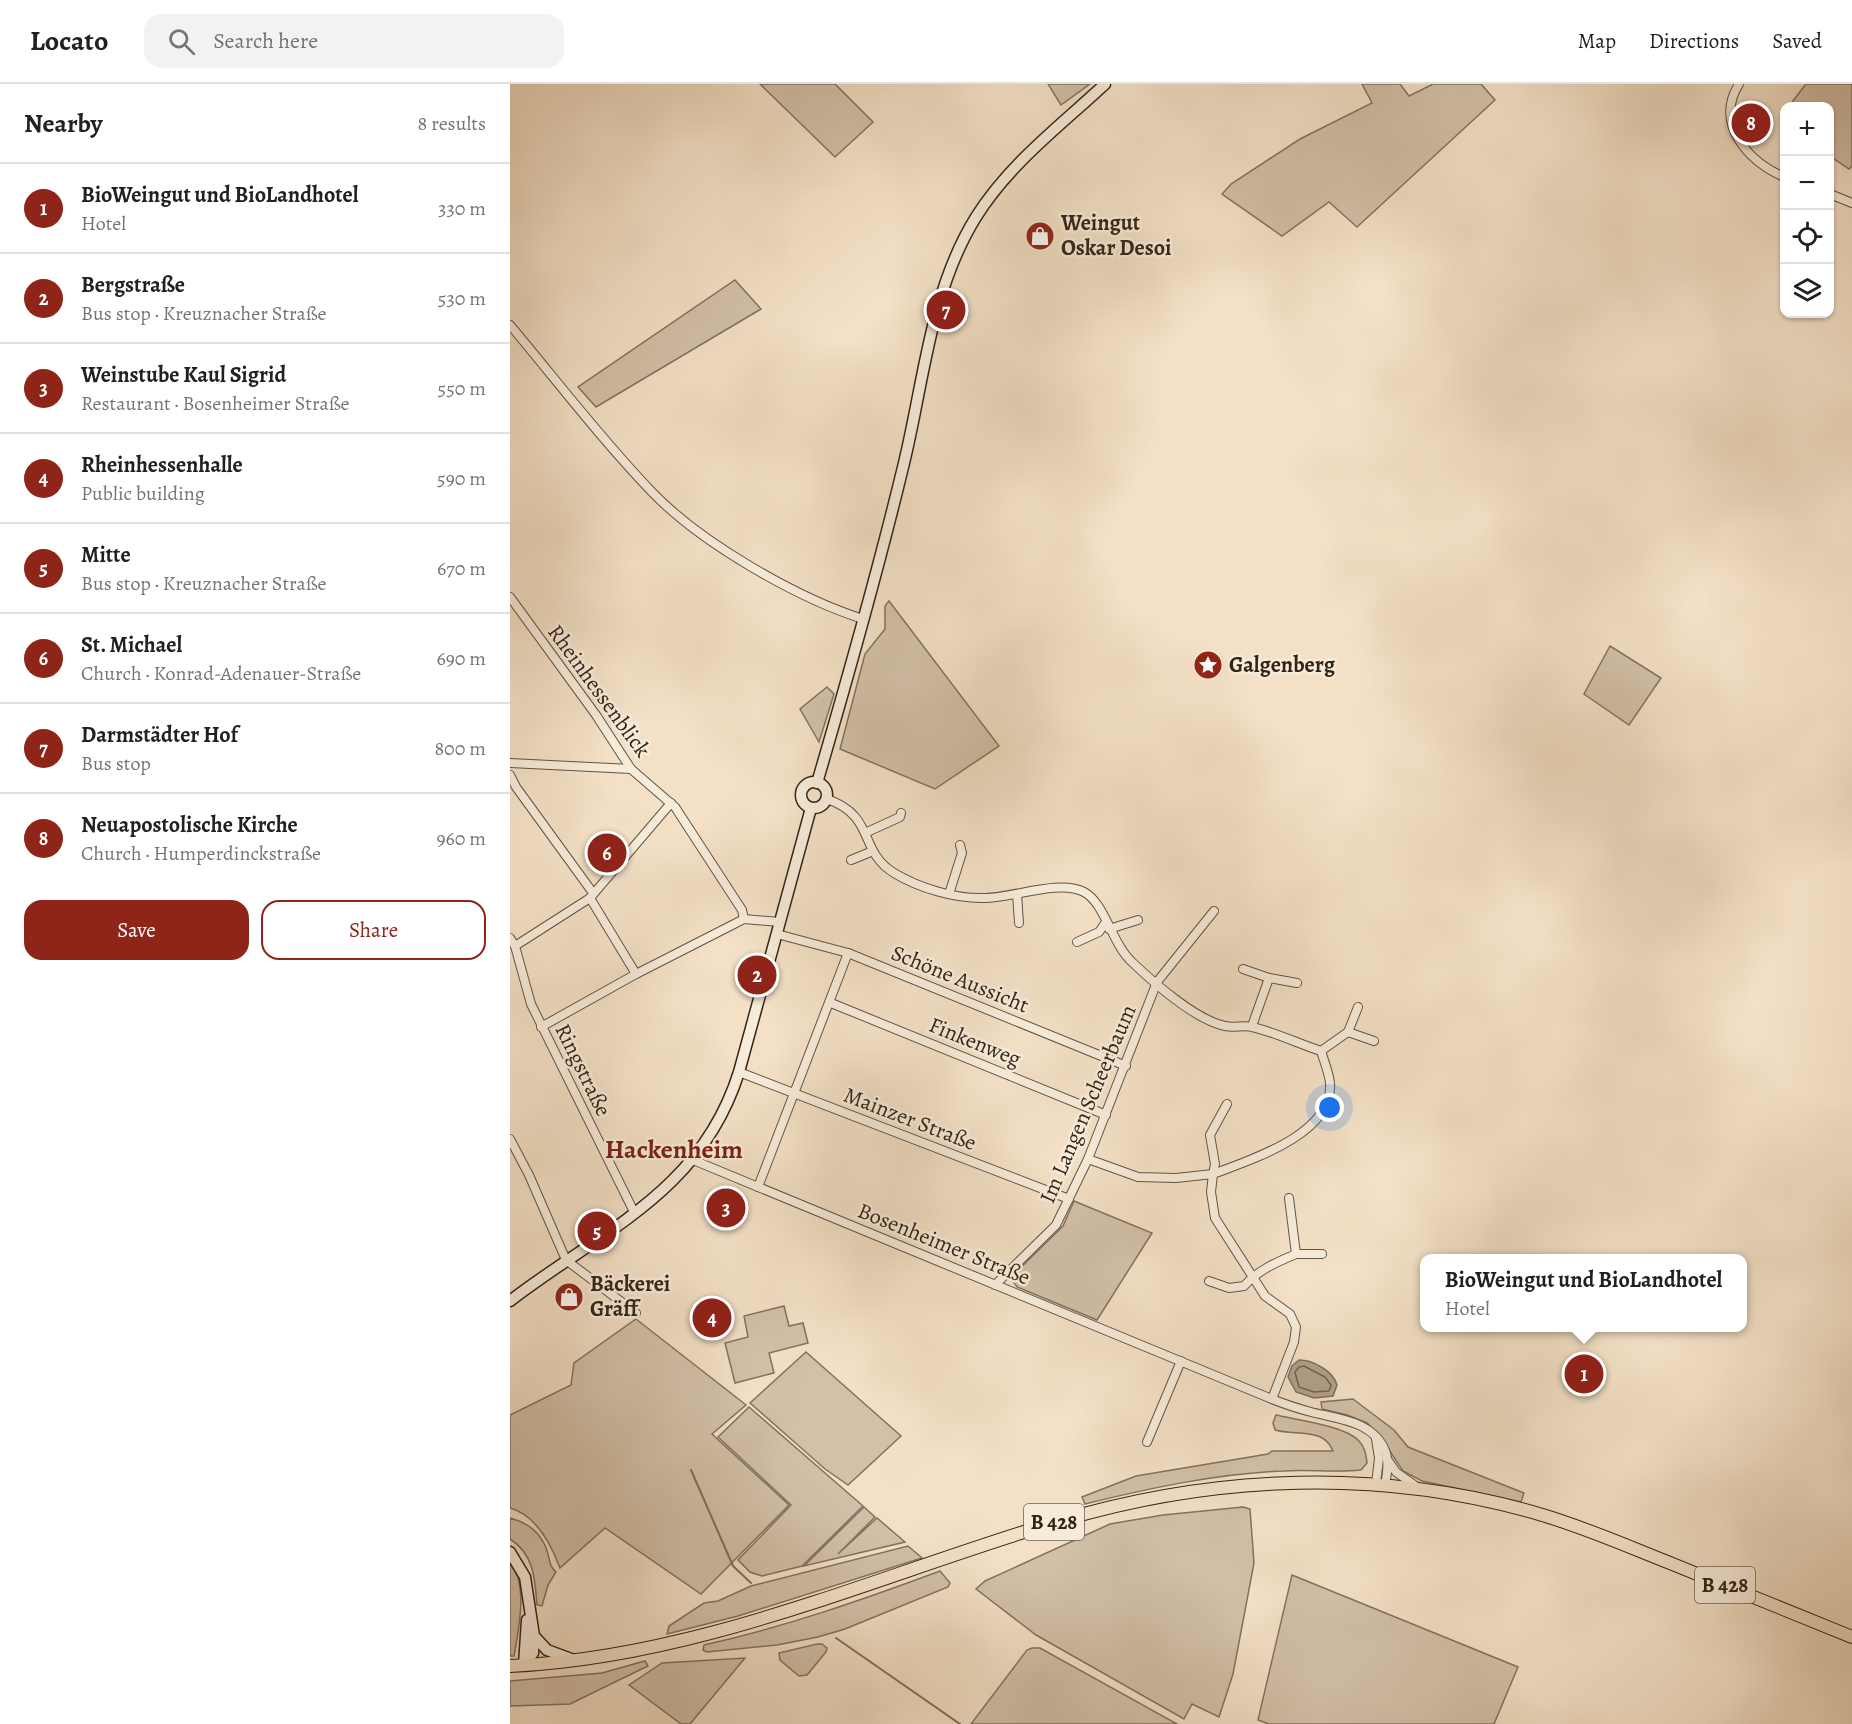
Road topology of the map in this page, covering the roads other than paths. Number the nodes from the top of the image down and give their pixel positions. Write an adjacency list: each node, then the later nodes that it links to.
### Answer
1 (1105, 84): 8 (main road)
2 (1739, 84): 3 (street)
3 (1780, 174)
4 (1834, 196): 5 (street)
5 (1852, 203)
6 (510, 325): 8 (street)
7 (510, 597): 10 (street, Rheinhessenblick)
8 (863, 619): 12 (main road)
9 (510, 764): 10 (street)
10 (631, 769): 14 (street, Rheinhessenblick)
11 (510, 775): 23 (street)
12 (817, 783): 13 (main road); 15 (main road)
13 (827, 799): 15 (main road); 17 (street)
14 (671, 803): 23 (street); 25 (street, Rheinhessenblick)
15 (811, 808): 27 (main road)
16 (901, 813): 17 (street)
17 (865, 833): 19 (street)
18 (960, 845): 21 (street)
19 (873, 851): 20 (street); 21 (street)
20 (851, 860)
21 (949, 894): 22 (street)
22 (1017, 894): 28 (street); 29 (street)
23 (591, 896): 31 (street); 35 (street)
24 (1214, 911): 37 (street, Im Langen Scheerbaum)
25 (744, 919): 27 (street); 35 (street)
26 (1138, 920): 29 (street)
27 (780, 922): 30 (main road)
28 (1019, 923)
29 (1107, 926): 32 (street); 37 (street)
30 (777, 934): 33 (street, Schöne Aussicht); 47 (main road)
31 (512, 942): 42 (street, Ringstraße)
32 (1077, 942)
33 (848, 953): 39 (street); 46 (street, Schöne Aussicht)
34 (1243, 969): 36 (street)
35 (636, 974): 42 (street)
36 (1269, 978): 38 (street); 41 (street)
37 (1157, 982): 41 (street); 46 (street, Im Langen Scheerbaum)
38 (1297, 983)
39 (831, 1003): 48 (street); 50 (street, Finkenweg)
40 (1358, 1007): 43 (street)
41 (1252, 1026): 45 (street)
42 (541, 1027): 58 (street, Ringstraße)
43 (1348, 1032): 44 (street); 45 (street)
44 (1374, 1041)
45 (1321, 1051): 54 (street)
46 (1126, 1066): 50 (street, Im Langen Scheerbaum)
47 (739, 1072): 48 (street, Mainzer Straße); 53 (main road)
48 (795, 1094): 55 (street); 57 (street, Mainzer Straße)
49 (1227, 1104): 54 (street)
50 (1106, 1115): 52 (street, Im Langen Scheerbaum)
51 (510, 1139): 61 (street)
52 (1088, 1159): 54 (street); 57 (street, Im Langen Scheerbaum)
53 (693, 1160): 55 (street, Bosenheimer Straße); 58 (main road)
54 (1213, 1174): 62 (street)
55 (758, 1188): 64 (street, Bosenheimer Straße)
56 (1288, 1198): 59 (street)
57 (1069, 1199): 64 (street, Im Langen Scheerbaum)
58 (634, 1214): 61 (main road)
59 (1296, 1254): 60 (street); 62 (street)
60 (1322, 1254)
61 (566, 1260): 65 (main road); 66 (street)
62 (1251, 1278): 63 (street); 68 (street)
63 (1209, 1281)
64 (994, 1285): 67 (street, Bosenheimer Straße)
65 (510, 1301)
66 (636, 1313)
67 (1181, 1361): 68 (street, Bosenheimer Straße); 70 (street)
68 (1272, 1399): 69 (street, Bosenheimer Straße)
69 (1376, 1439): 71 (street); 72 (street)
70 (1147, 1442)
71 (1387, 1459): 72 (street); 73 (street)
72 (1381, 1485): 73 (main road, B 428); 78 (main road, B 428)
73 (1420, 1489): 77 (main road, B 428)
74 (510, 1552): 75 (main road)
75 (528, 1607): 76 (main road); 79 (main road)
76 (534, 1636): 78 (main road); 79 (main road)
77 (1852, 1637)
78 (574, 1660): 79 (main road, B 428)
79 (524, 1665): 80 (main road, B 428)
80 (510, 1666)

